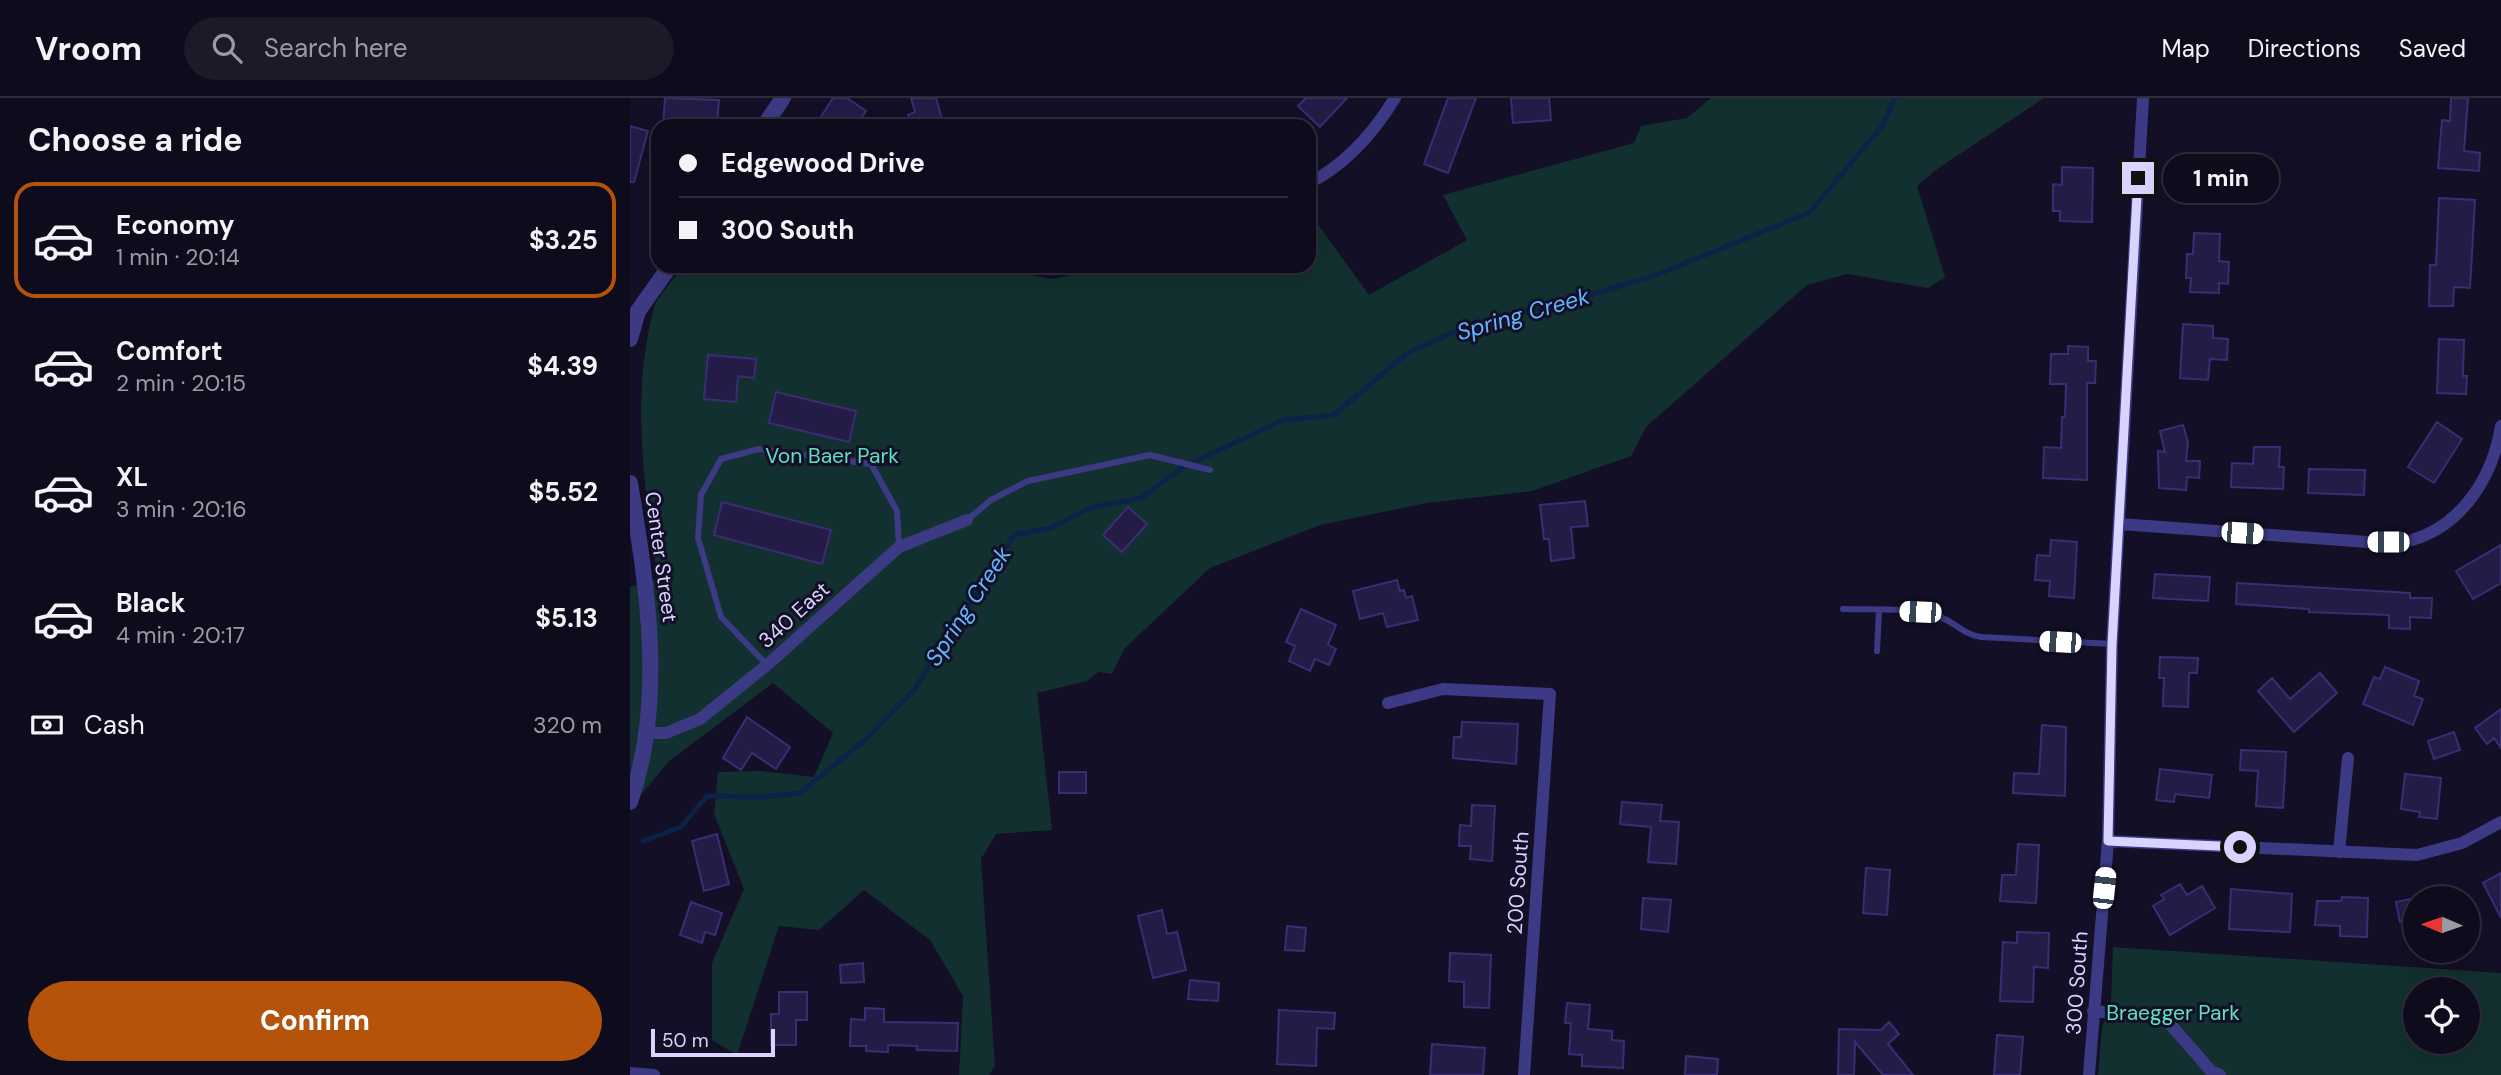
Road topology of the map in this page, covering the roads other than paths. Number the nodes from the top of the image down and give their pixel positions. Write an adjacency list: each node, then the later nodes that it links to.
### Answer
1 (783, 98): 4 (street)
2 (1395, 98): 5 (street)
3 (2143, 98): 12 (street, 300 South)
4 (769, 119)
5 (1316, 180)
6 (665, 273): 7 (street)
7 (630, 339)
8 (2501, 426): 12 (street)
9 (1210, 470): 11 (lane)
10 (630, 483): 13 (street, Center Street)
11 (967, 520): 14 (street, 340 East)
12 (2120, 524): 17 (street, 300 South)
13 (635, 543): 21 (street, Center Street)
14 (899, 547): 19 (street, 340 East); 19 (lane)
15 (1843, 609): 16 (lane)
16 (1879, 610): 17 (lane); 18 (lane)
17 (2112, 645): 25 (street, 300 South)
18 (1877, 651)
19 (767, 665): 21 (street, 340 East)
20 (1388, 703): 30 (street, 200 South)
21 (646, 733): 23 (street, Center Street)
22 (2348, 758): 26 (street)
23 (630, 802)
24 (2501, 821): 26 (street)
25 (2108, 841): 26 (street); 27 (street, 300 South)
26 (2339, 852)
27 (2093, 1011): 31 (street, 300 South); 32 (street)
28 (630, 1073): 29 (street)
29 (654, 1075)
30 (1524, 1075)
31 (2089, 1075)
32 (2220, 1075)

